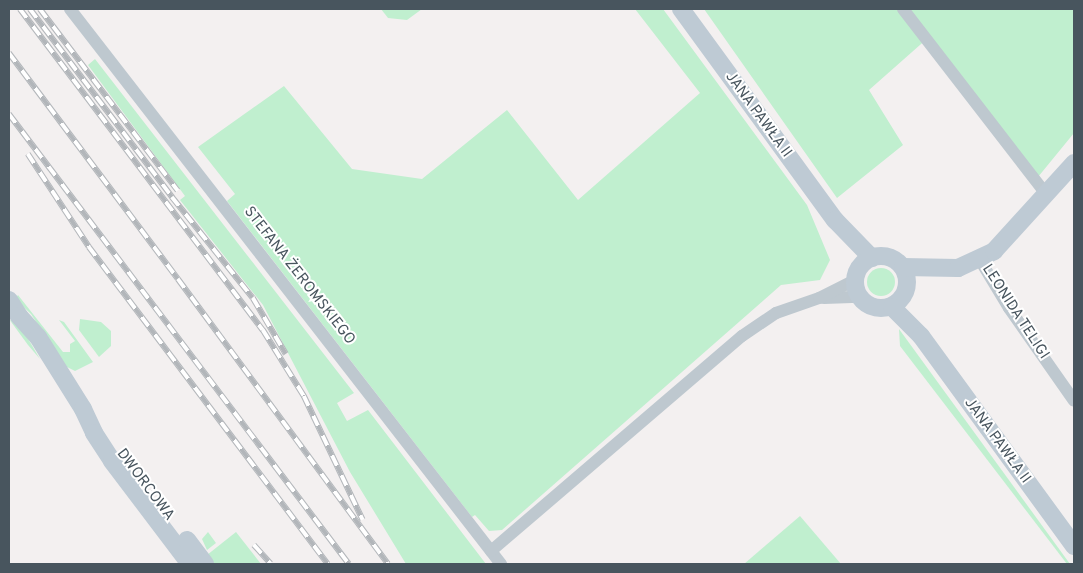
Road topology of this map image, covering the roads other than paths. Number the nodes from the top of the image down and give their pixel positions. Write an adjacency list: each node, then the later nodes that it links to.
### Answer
1 (70, 9): 15 (street, STEFANA ŻEROMSKIEGO)
2 (681, 9): 8 (street, JANA PAWŁA II)
3 (904, 9): 5 (street)
4 (1074, 163): 5 (street, LEONIDA TELIGI)
5 (1046, 194): 6 (street, LEONIDA TELIGI)
6 (980, 260): 7 (street); 12 (street, LEONIDA TELIGI)
7 (905, 275): 8 (street); 10 (street)
8 (862, 276): 10 (street); 15 (street)
9 (9, 300): 11 (street, DWORCOWA)
10 (897, 303): 14 (street, JANA PAWŁA II)
11 (14, 314): 13 (street, DWORCOWA)
12 (1074, 401)
13 (83, 409): 16 (street, DWORCOWA); 17 (street, DWORCOWA)
14 (1074, 546)
15 (491, 551): 18 (street, STEFANA ŻEROMSKIEGO)
16 (190, 564)
17 (205, 564)
18 (501, 564)

